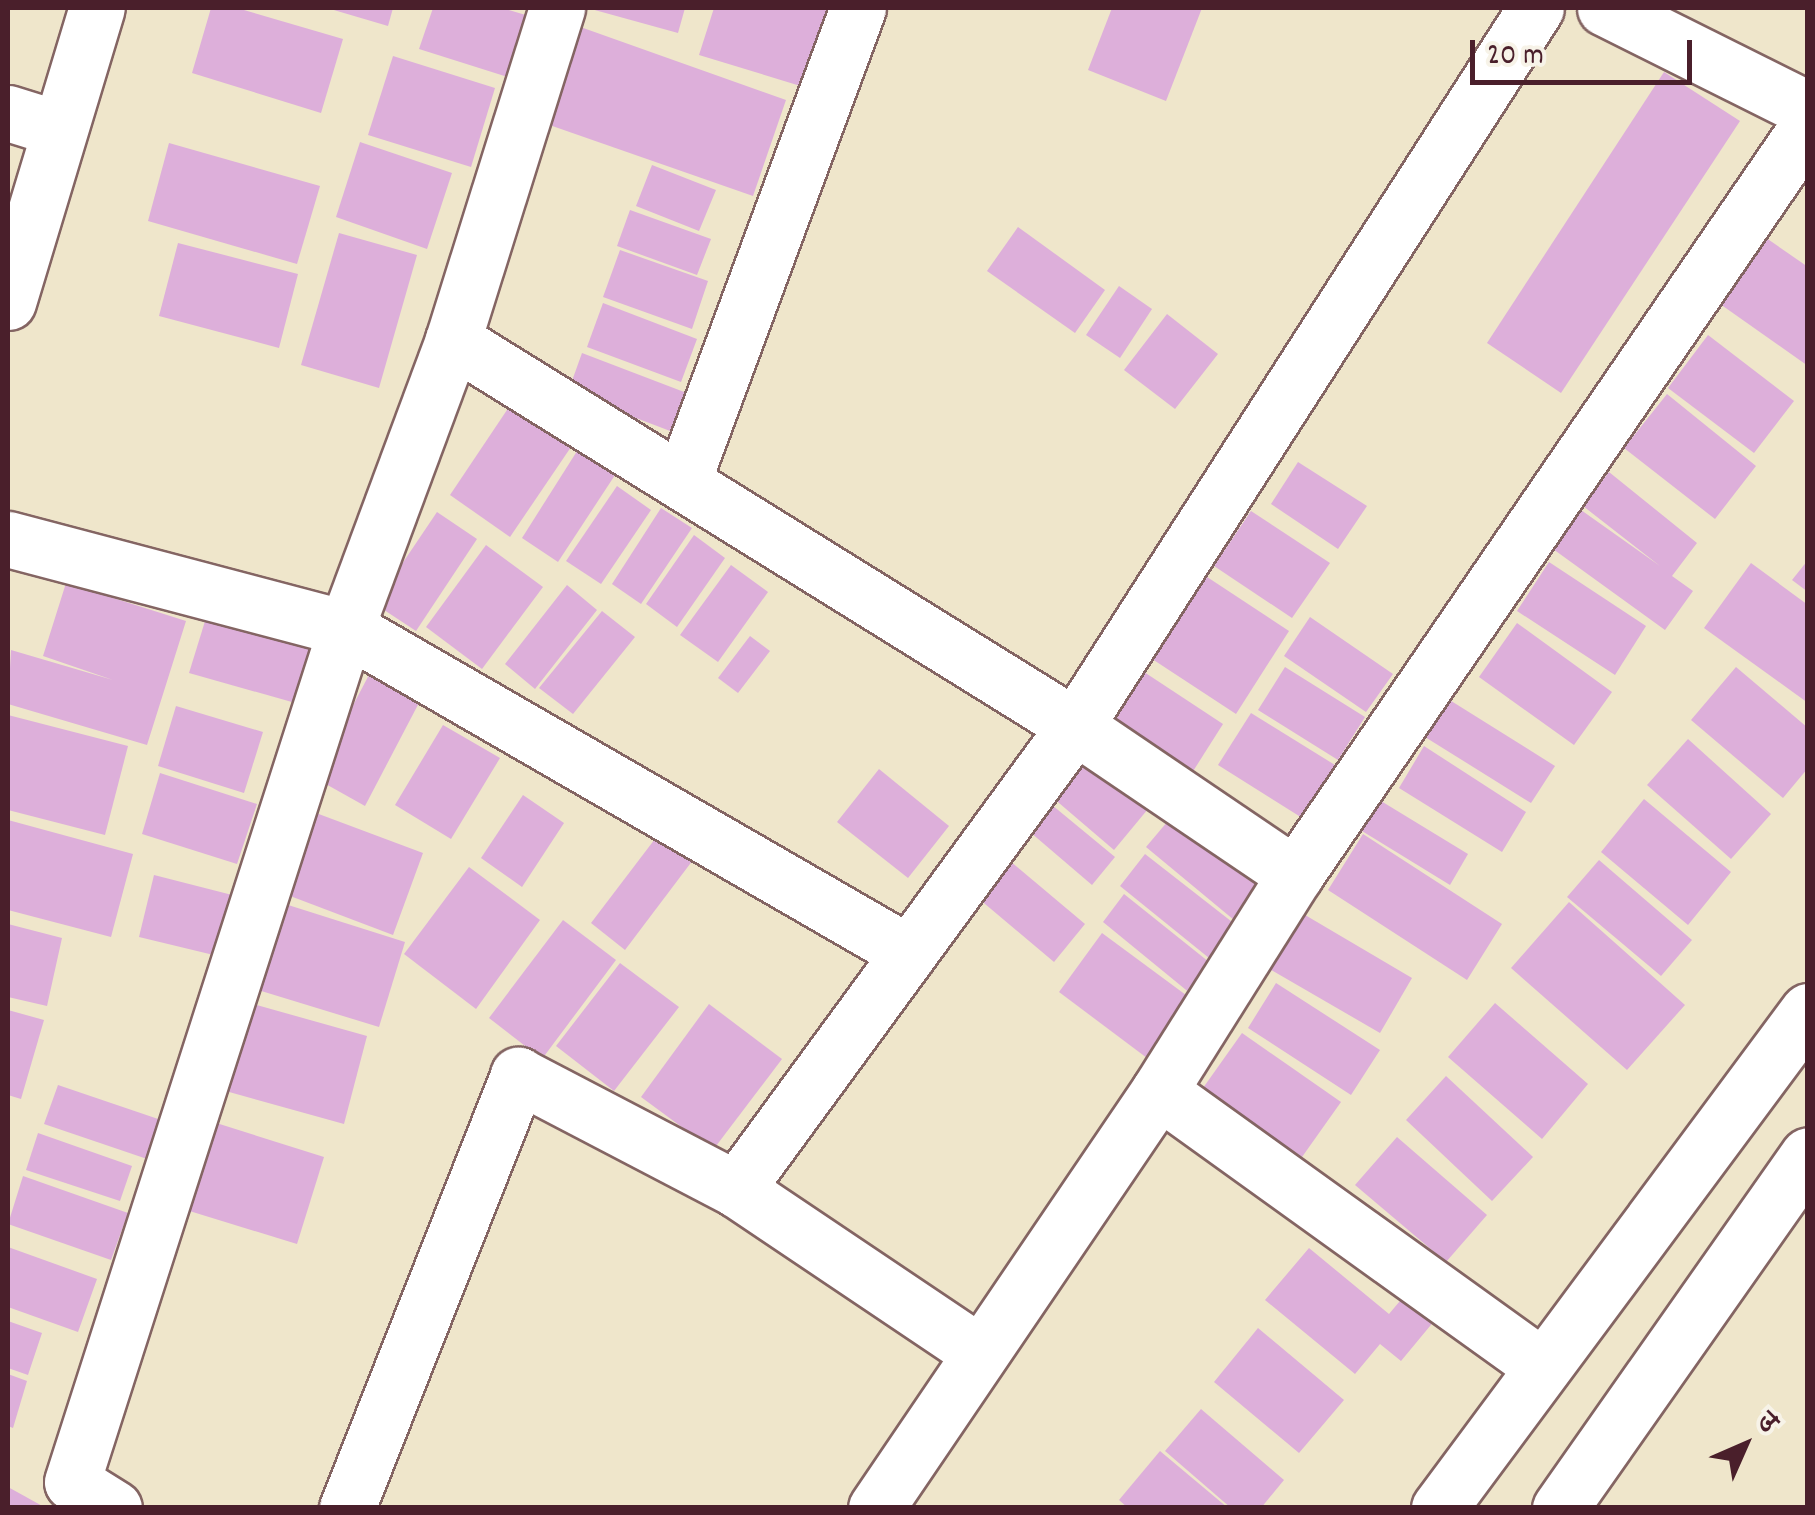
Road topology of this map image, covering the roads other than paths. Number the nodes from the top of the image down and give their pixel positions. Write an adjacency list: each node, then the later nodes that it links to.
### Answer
1 (96, 8): 9 (street)
2 (557, 8): 11 (street)
3 (858, 8): 12 (street)
4 (1536, 8): 15 (street)
5 (1605, 8): 6 (street)
6 (1808, 109)
7 (8, 113): 9 (street)
8 (1808, 126): 16 (street)
9 (59, 129): 10 (street)
10 (8, 302)
11 (453, 340): 12 (street); 14 (street)
12 (683, 480): 15 (street)
13 (8, 539): 14 (street)
14 (346, 628): 17 (street); 24 (street)
15 (1075, 726): 16 (street); 17 (street)
16 (1296, 875): 19 (street)
17 (909, 953): 21 (street)
18 (1808, 1011): 23 (street)
19 (1159, 1091): 22 (street); 23 (street)
20 (1808, 1155): 28 (street)
21 (736, 1189): 22 (street); 25 (street)
22 (977, 1351): 26 (street)
23 (1543, 1367): 27 (street)
24 (114, 1508)
25 (347, 1508)
26 (876, 1508)
27 (1439, 1508)
28 (1560, 1508)

